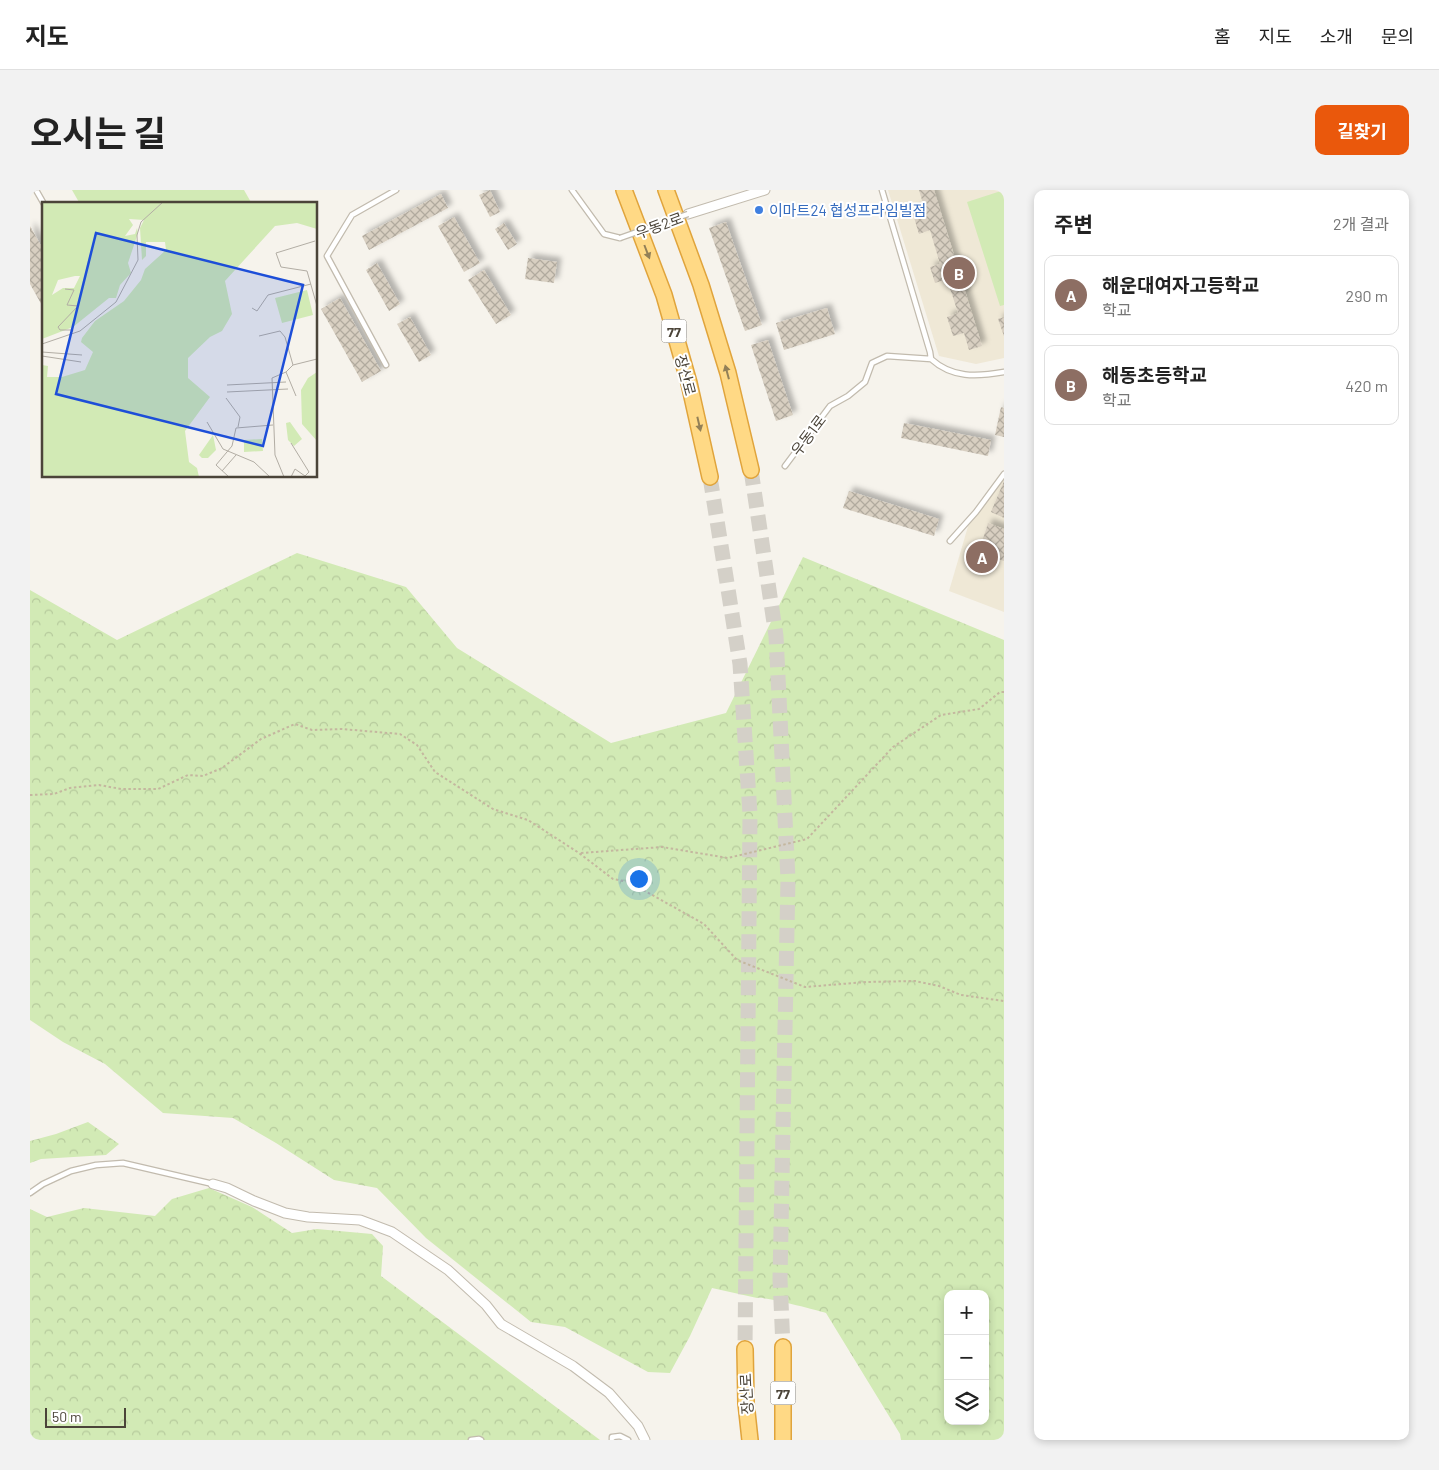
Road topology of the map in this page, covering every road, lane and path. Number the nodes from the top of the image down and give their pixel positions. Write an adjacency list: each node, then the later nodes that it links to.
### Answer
1 (36, 190): 8 (lane)
2 (396, 190): 11 (lane)
3 (572, 190): 9 (lane, 우동2로, bridge)
4 (624, 190): 16 (highway, 장산로 / 77, one-way to 16)
5 (666, 190): 14 (highway, one-way to 5)
6 (765, 190): 9 (street, 우동2로)
7 (882, 190): 10 (lane)
8 (43, 202)
9 (688, 214)
10 (930, 359): 12 (lane, 우동1로); 13 (lane, 우동1로)
11 (386, 365)
12 (1004, 372)
13 (785, 466)
14 (752, 470)
15 (1004, 474): 17 (lane)
16 (710, 477)
17 (950, 541)
18 (1004, 692): 20 (path)
19 (30, 795): 20 (path)
20 (580, 853): 21 (path)
21 (1004, 1001)
22 (214, 1184): 23 (lane); 30 (street)
23 (30, 1193)
24 (784, 1347): 32 (highway, 77)
25 (745, 1349): 31 (highway, 장산로)
26 (471, 1440): 27 (lane)
27 (480, 1440)
28 (612, 1440): 29 (lane)
29 (628, 1440)
30 (645, 1440)
31 (750, 1440)
32 (783, 1440)

